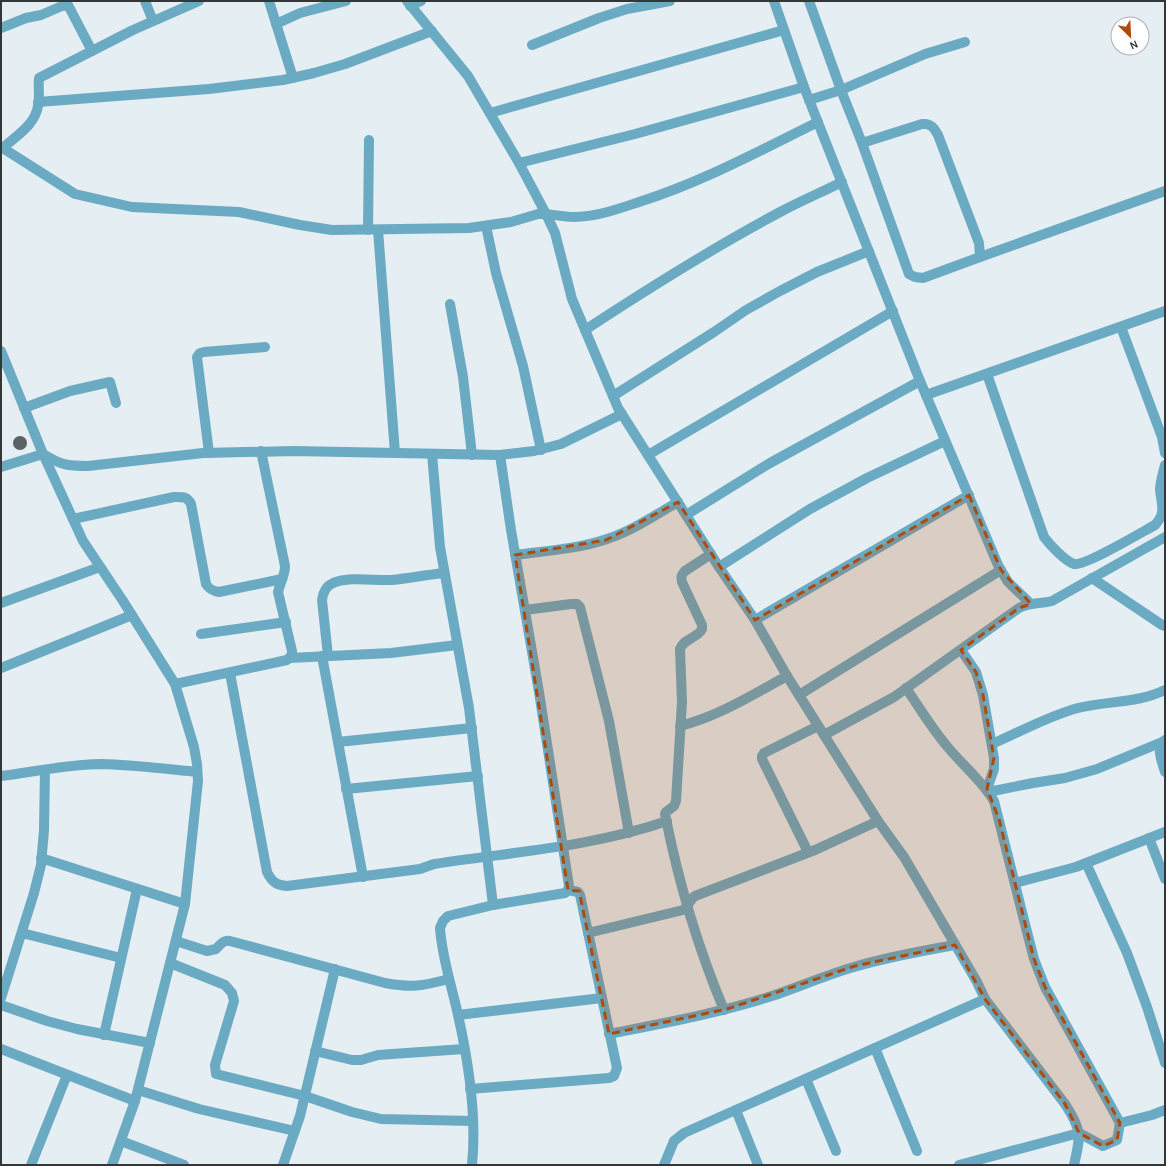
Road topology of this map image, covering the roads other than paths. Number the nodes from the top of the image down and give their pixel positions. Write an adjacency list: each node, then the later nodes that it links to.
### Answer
1 (145, 1): 11 (street)
2 (199, 1): 11 (street)
3 (269, 1): 12 (street)
4 (346, 1): 12 (street)
5 (421, 1): 9 (street)
6 (670, 1): 10 (street)
7 (774, 1): 14 (street)
8 (808, 1): 21 (street)
9 (409, 3): 15 (street)
10 (638, 4): 17 (street)
11 (153, 21): 18 (street)
12 (276, 24): 19 (street)
13 (1, 28): 18 (street)
14 (784, 30): 20 (street); 24 (street)
15 (432, 31): 19 (street); 24 (street)
16 (965, 42): 21 (street)
17 (532, 44)
18 (92, 51): 23 (street)
19 (293, 78): 23 (street)
20 (804, 87): 22 (street); 29 (street)
21 (841, 90): 22 (street); 27 (street)
22 (809, 100): 25 (street)
23 (38, 102): 28 (street)
24 (490, 113): 29 (street)
25 (818, 122): 30 (street); 32 (street)
26 (369, 140): 34 (street)
27 (862, 143): 36 (street); 36 (street)
28 (2, 148): 34 (street)
29 (519, 163): 32 (street)
30 (842, 182): 35 (street); 41 (street)
31 (1165, 191): 36 (street)
32 (546, 214): 33 (street); 41 (street)
33 (486, 226): 34 (street); 52 (street)
34 (373, 230): 55 (street)
35 (869, 251): 38 (street); 47 (street)
36 (980, 257)
37 (450, 304): 59 (street)
38 (893, 311): 45 (street); 61 (street)
39 (1165, 311): 40 (street)
40 (1121, 327): 44 (street); 56 (street)
41 (585, 330): 47 (street)
42 (265, 347): 54 (street)
43 (1, 351): 49 (street)
44 (987, 374): 46 (street); 62 (street)
45 (920, 381): 46 (street); 66 (street)
46 (926, 395): 51 (street)
47 (612, 396): 50 (street)
48 (116, 403): 49 (street)
49 (24, 408): 57 (street)
50 (622, 414): 52 (street); 61 (street)
51 (945, 441): 64 (street); 72 (street)
52 (540, 450): 60 (street)
53 (261, 451): 54 (street); 55 (street); 76 (street)
54 (209, 453): 57 (street)
55 (395, 453): 58 (street)
56 (1165, 453)
57 (43, 454): 63 (street); 67 (street)
58 (432, 454): 59 (street); 74 (street)
59 (472, 454): 60 (street)
60 (500, 455): 70 (street)
61 (648, 455): 65 (street)
62 (1165, 465)
63 (1, 467)
64 (969, 496): 73 (street); 81 (street)
65 (678, 502): 66 (street); 70 (street)
66 (686, 515): 69 (street)
67 (73, 518): 71 (street); 76 (street)
68 (1165, 537): 75 (street)
69 (711, 554): 72 (street); 96 (street)
70 (515, 555): 79 (street)
71 (100, 567): 77 (street); 80 (street)
72 (719, 568): 81 (street)
73 (1001, 570): 78 (street); 95 (street)
74 (444, 573): 85 (street); 87 (street)
75 (1092, 578): 78 (street); 83 (street)
76 (282, 579): 82 (street)
77 (1, 603)
78 (1031, 604): 86 (street)
79 (525, 610): 113 (street); 115 (street)
80 (132, 615): 89 (street); 92 (street)
81 (755, 620): 91 (street)
82 (286, 622): 84 (street); 88 (street)
83 (1165, 626)
84 (201, 634)
85 (457, 645): 87 (street); 98 (street)
86 (961, 650): 93 (street); 102 (street)
87 (325, 656): 88 (street); 101 (street)
88 (290, 658): 90 (street)
89 (1, 668)
90 (230, 673): 92 (street); 120 (street)
91 (787, 676): 95 (street); 96 (street)
92 (175, 684): 104 (street)
93 (906, 688): 99 (street); 109 (street)
94 (1165, 690): 102 (street)
95 (799, 695): 97 (street)
96 (680, 726): 110 (street)
97 (818, 726): 99 (street); 116 (street)
98 (472, 728): 101 (street); 107 (street)
99 (824, 735): 111 (street)
100 (1164, 741): 105 (street); 109 (street)
101 (338, 742): 108 (street)
102 (992, 744): 109 (street)
103 (45, 770): 104 (street); 106 (street); 118 (street)
104 (198, 772): 125 (street)
105 (1165, 772)
106 (1, 776)
107 (478, 776): 108 (street); 117 (street)
108 (346, 788): 120 (street)
109 (988, 790): 122 (street)
110 (667, 821): 113 (street); 127 (street)
111 (878, 821): 116 (street); 131 (street)
112 (1165, 832): 114 (street)
113 (629, 833): 115 (street)
114 (1149, 838): 119 (street); 121 (street)
115 (563, 846): 117 (street); 124 (street)
116 (808, 852): 127 (street)
117 (487, 856): 120 (street); 126 (street)
118 (41, 858): 123 (street); 128 (street)
119 (1086, 863): 122 (street); 149 (street)
120 (363, 877)
121 (1165, 879)
122 (1015, 883): 159 (street)
123 (137, 889): 125 (street); 132 (street)
124 (568, 890): 126 (street); 129 (street)
125 (185, 904): 130 (street)
126 (493, 904): 135 (street)
127 (688, 905): 129 (street); 140 (street)
128 (22, 933): 132 (street); 136 (street)
129 (588, 933): 137 (street)
130 (176, 941): 133 (street); 134 (street)
131 (955, 945): 138 (street); 140 (street)
132 (122, 958): 143 (street)
133 (170, 963): 144 (street); 154 (street)
134 (335, 969): 135 (street); 147 (street)
135 (449, 979): 141 (street)
136 (1, 998)
137 (602, 998): 141 (street); 142 (street)
138 (985, 999): 145 (street); 161 (street)
139 (1, 1005): 143 (street)
140 (724, 1010): 142 (street)
141 (458, 1015): 146 (street)
142 (609, 1034): 152 (street)
143 (104, 1035): 144 (street)
144 (150, 1043): 153 (street)
145 (875, 1048): 151 (street); 164 (street)
146 (464, 1049): 147 (street); 152 (street)
147 (316, 1051): 154 (street)
148 (2, 1052): 150 (street)
149 (1165, 1063)
150 (67, 1075): 155 (street); 166 (street)
151 (806, 1079): 156 (street); 163 (street)
152 (470, 1089): 158 (street)
153 (138, 1090): 155 (street); 160 (street)
154 (305, 1096): 158 (street); 160 (street)
155 (135, 1101): 162 (street)
156 (736, 1110): 165 (street); 171 (street)
157 (1165, 1110): 159 (street)
158 (473, 1121): 170 (street)
159 (1120, 1123): 161 (street)
160 (295, 1131): 169 (street)
161 (1080, 1133): 172 (street); 173 (street)
162 (121, 1141): 167 (street); 168 (street)
163 (836, 1151)
164 (917, 1151)
165 (666, 1163)
166 (31, 1165)
167 (112, 1165)
168 (184, 1165)
169 (283, 1165)
170 (472, 1165)
171 (758, 1165)
172 (959, 1165)
173 (1074, 1165)

